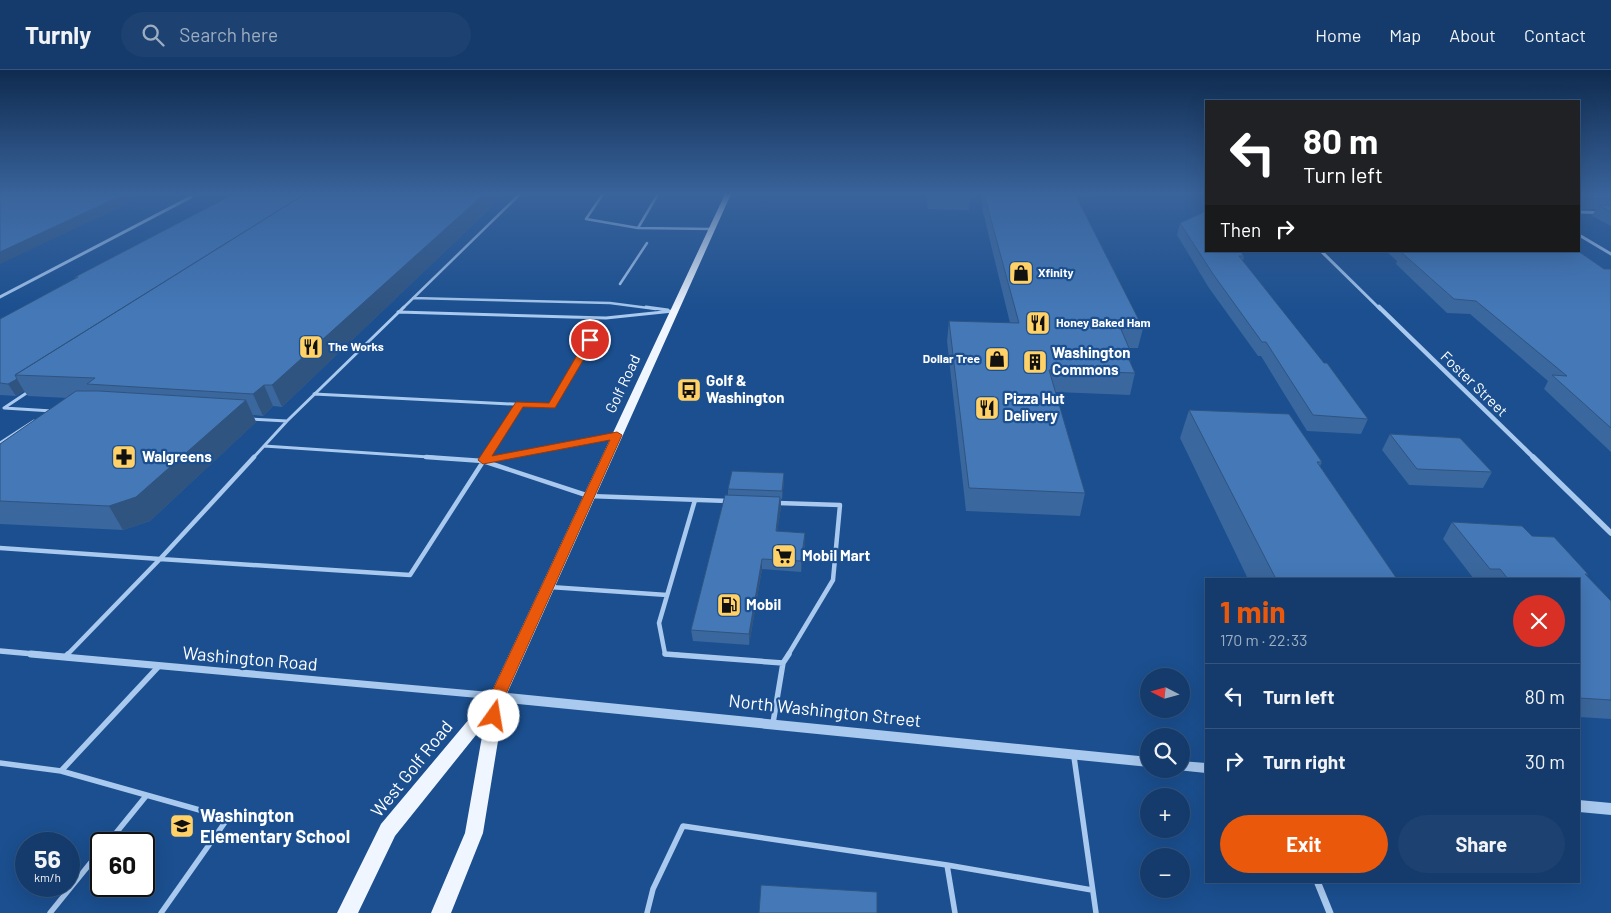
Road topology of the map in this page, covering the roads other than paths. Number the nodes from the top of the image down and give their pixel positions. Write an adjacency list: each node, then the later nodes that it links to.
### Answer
1 (122, 233): 9 (street)
2 (480, 233): 10 (lane)
3 (710, 233): 11 (main road, Golf Road)
4 (1580, 236): 7 (street)
5 (647, 243): 8 (lane)
6 (1322, 252): 29 (street, Foster Street)
7 (1611, 254)
8 (620, 284)
9 (0, 297)
10 (413, 298): 11 (lane); 12 (lane)
11 (675, 310): 12 (lane); 21 (main road, Golf Road)
12 (398, 312): 15 (lane)
13 (590, 340): 16 (lane)
14 (29, 392): 17 (lane)
15 (314, 394): 16 (lane); 20 (lane)
16 (520, 404): 24 (lane)
17 (49, 411): 18 (lane); 22 (lane)
18 (58, 411)
19 (248, 418): 20 (lane)
20 (287, 421): 23 (lane)
21 (617, 435): 24 (lane); 25 (main road, Golf Road)
22 (0, 443)
23 (264, 446): 24 (lane); 31 (lane)
24 (483, 460): 25 (lane); 31 (lane)
25 (589, 496): 26 (lane); 32 (main road, Golf Road)
26 (695, 500): 27 (lane); 33 (lane)
27 (734, 501)
28 (772, 502): 36 (lane)
29 (1611, 533)
30 (0, 548): 31 (lane)
31 (160, 560): 35 (lane)
32 (548, 587): 33 (lane); 38 (main road, Golf Road)
33 (667, 595): 36 (lane)
34 (0, 651): 35 (street, Washington Road)
35 (66, 657): 37 (street, Washington Road)
36 (783, 663): 39 (lane)
37 (159, 666): 38 (street, Washington Road); 45 (lane)
38 (497, 696): 39 (street, North Washington Street); 56 (main road, West Golf Road); 57 (main road)
39 (773, 724): 40 (street, North Washington Street)
40 (1074, 755): 41 (street, North Washington Street); 53 (lane)
41 (1140, 761)
42 (0, 763): 45 (lane)
43 (1190, 767): 44 (street)
44 (1205, 768)
45 (61, 771): 46 (lane)
46 (146, 796): 49 (lane); 55 (lane)
47 (1580, 806): 48 (street)
48 (1611, 809)
49 (117, 832)
50 (90, 864): 54 (lane)
51 (947, 865): 53 (lane); 58 (lane); 59 (lane)
52 (1318, 883): 61 (street)
53 (1092, 890): 60 (lane)
54 (50, 913)
55 (160, 913)
56 (347, 913)
57 (441, 913)
58 (647, 913)
59 (955, 913)
60 (1096, 913)
61 (1330, 913)

